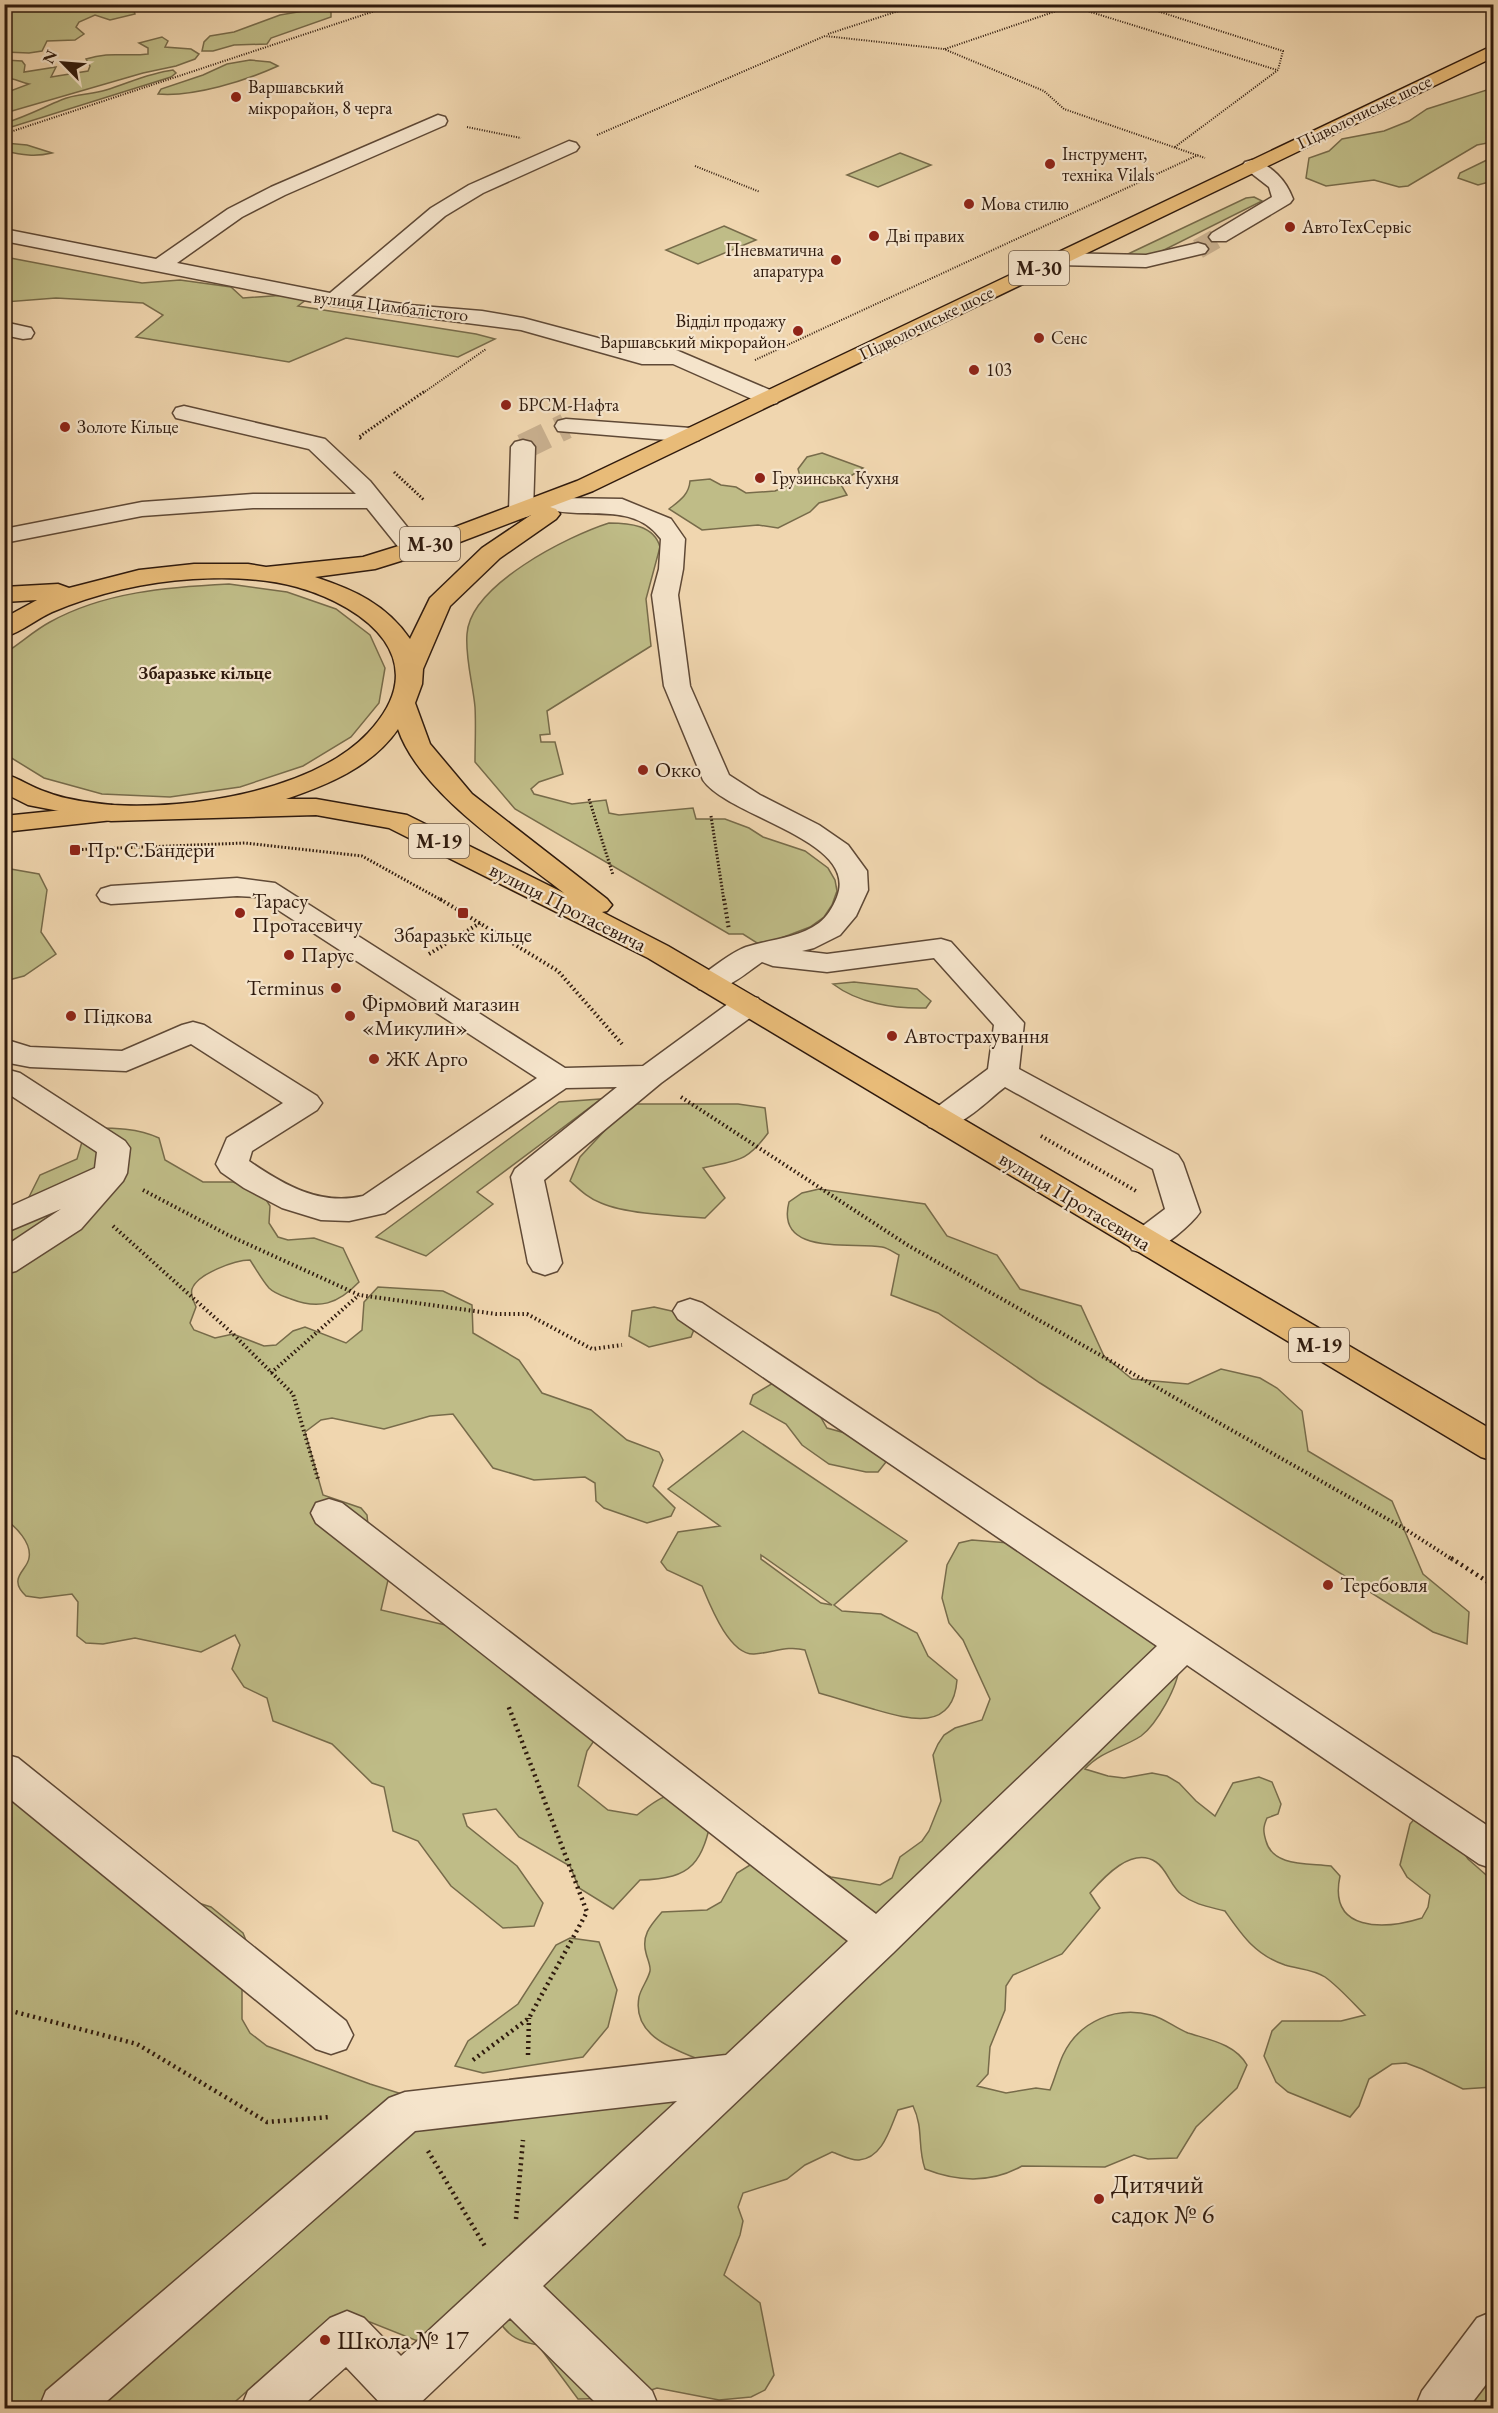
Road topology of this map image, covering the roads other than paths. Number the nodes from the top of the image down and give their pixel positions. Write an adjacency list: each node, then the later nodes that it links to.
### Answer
1 (1494, 50): 4 (main road, Підволочиське шосе / М-30)
2 (438, 121): 9 (lane)
3 (569, 147): 10 (lane)
4 (1247, 168): 6 (lane); 8 (main road, Підволочиське шосе / М-30)
5 (4, 235): 9 (lane, вулиця Цимбалістого)
6 (1219, 237)
7 (1198, 249): 8 (lane)
8 (1058, 259): 11 (main road, Підволочиське шосе / М-30)
9 (158, 267): 10 (lane, вулиця Цимбалістого)
10 (334, 300): 11 (lane, вулиця Цимбалістого)
11 (769, 398): 14 (main road, Підволочиське шосе / М-30)
12 (184, 413): 17 (lane)
13 (566, 426): 14 (lane)
14 (691, 435): 16 (main road, Підволочиське шосе / М-30)
15 (524, 447): 19 (lane)
16 (585, 486): 18 (main road, Підволочиське шосе / М-30); 19 (main road, Підволочиське шосе / М-30)
17 (375, 501): 20 (lane); 21 (lane)
18 (560, 505): 26 (main road, Підволочиське шосе / М-30); 34 (lane)
19 (521, 511): 21 (main road, Підволочиське шосе / М-30)
20 (4, 536)
21 (413, 549): 22 (main road, Підволочиське шосе / М-30)
22 (268, 574): 23 (main road); 26 (main road)
23 (99, 586): 24 (main road); 25 (main road)
24 (4, 595)
25 (4, 628)
26 (410, 669): 27 (main road, М-19)
27 (403, 705): 29 (main road); 33 (main road, вулиця Протасевича / М-19)
28 (4, 782): 30 (main road, М-19)
29 (201, 810): 30 (main road, М-19); 33 (main road, вулиця Протасевича / М-19)
30 (112, 813): 31 (main road)
31 (4, 824)
32 (111, 895): 40 (lane)
33 (658, 952): 35 (main road, вулиця Протасевича / М-19)
34 (754, 954): 35 (lane); 38 (lane)
35 (710, 983): 36 (main road, вулиця Протасевича / М-19)
36 (747, 1005): 39 (lane); 41 (main road, вулиця Протасевича / М-19)
37 (8, 1066): 40 (lane); 42 (lane)
38 (1003, 1073): 41 (lane); 44 (lane)
39 (650, 1076): 40 (lane); 46 (lane)
40 (559, 1078)
41 (940, 1120): 44 (main road, вулиця Протасевича / М-19)
42 (104, 1182): 43 (lane); 45 (lane)
43 (4, 1222)
44 (1144, 1242): 48 (main road, вулиця Протасевича / М-19)
45 (4, 1263)
46 (545, 1263)
47 (690, 1311): 50 (lane)
48 (1494, 1448)
49 (329, 1513): 53 (lane)
50 (1184, 1644): 52 (lane); 53 (lane)
51 (4, 1770): 54 (lane)
52 (1494, 1852)
53 (878, 1940): 55 (lane)
54 (331, 2036)
55 (738, 2074): 56 (lane); 59 (lane)
56 (510, 2286): 58 (lane); 61 (lane)
57 (1494, 2334): 62 (lane)
58 (410, 2399): 60 (lane)
59 (63, 2409)
60 (265, 2409)
61 (635, 2409)
62 (1439, 2409)

